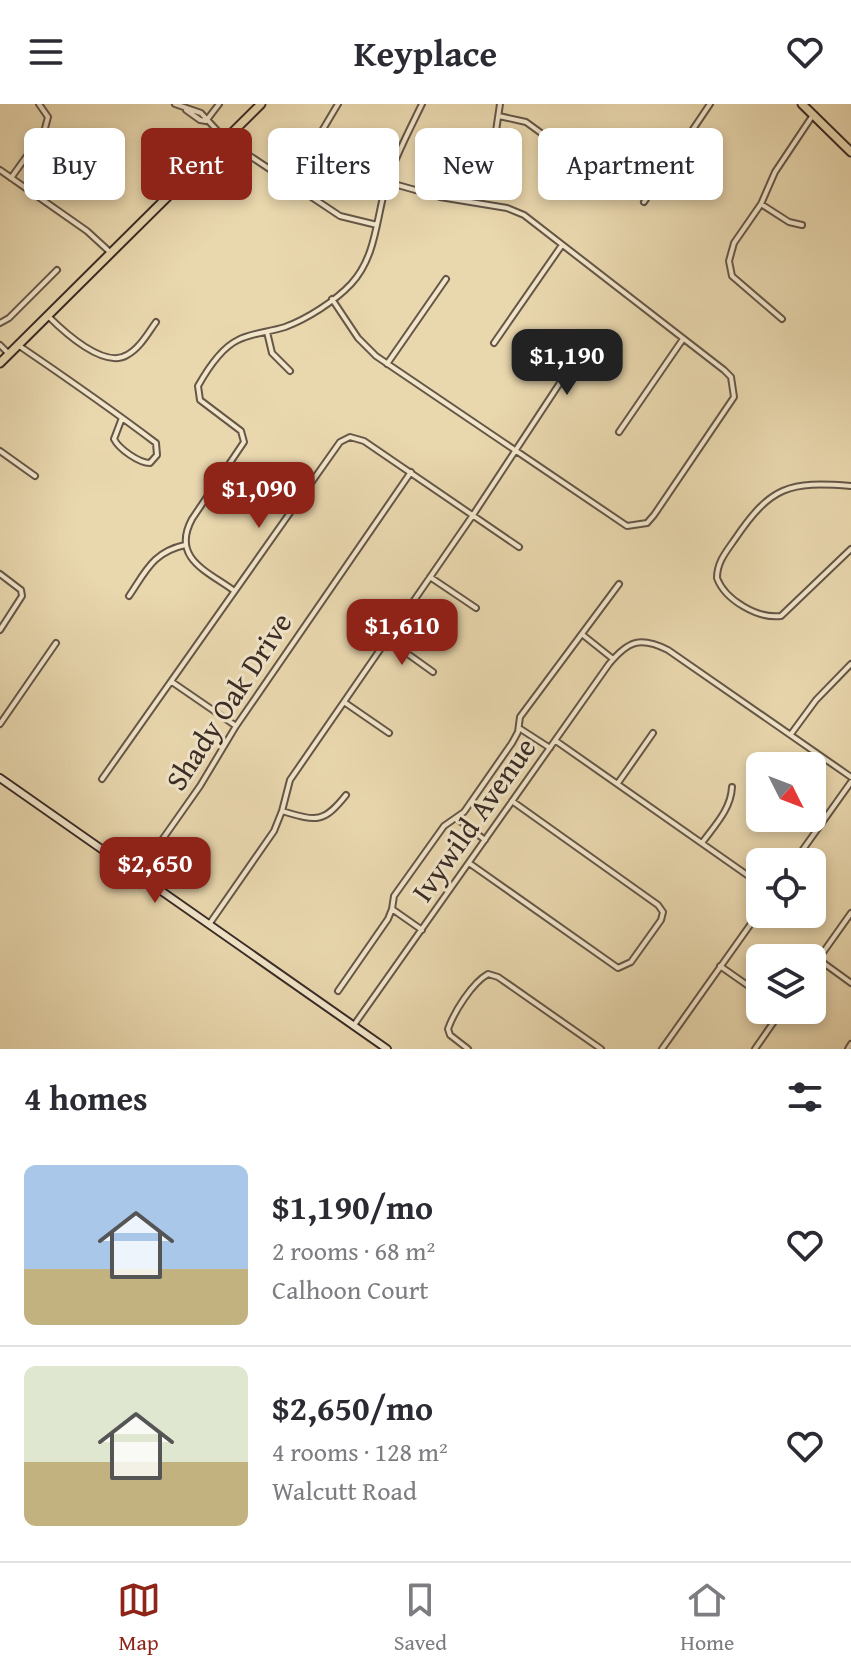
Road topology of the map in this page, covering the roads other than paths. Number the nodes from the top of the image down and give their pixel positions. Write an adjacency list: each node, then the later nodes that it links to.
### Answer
1 (39, 104): 20 (street)
2 (175, 104): 12 (street)
3 (219, 104): 12 (street)
4 (261, 104): 14 (main road)
5 (338, 104): 15 (street)
6 (422, 104): 18 (street)
7 (500, 104): 11 (street)
8 (710, 104): 26 (street)
9 (802, 104): 10 (main road)
10 (813, 115): 17 (main road); 27 (street)
11 (499, 116): 16 (street); 25 (street)
12 (206, 121): 13 (street)
13 (213, 128)
14 (238, 128)
15 (324, 128)
16 (538, 131)
17 (849, 147)
18 (399, 155)
19 (0, 170): 20 (street)
20 (11, 178): 31 (street)
21 (399, 185): 25 (street)
22 (165, 200): 31 (main road)
23 (316, 200): 28 (street)
24 (383, 200): 28 (street)
25 (464, 201): 30 (street)
26 (644, 202)
27 (761, 204): 29 (street); 36 (street)
28 (377, 225): 34 (street)
29 (802, 225)
30 (562, 245): 40 (street); 41 (street)
31 (111, 253): 35 (main road)
32 (57, 270): 38 (street)
33 (446, 279): 47 (street)
34 (332, 299): 39 (street); 47 (street)
35 (48, 316): 37 (street); 43 (main road)
36 (782, 319)
37 (156, 322)
38 (0, 323)
39 (267, 332): 48 (street); 57 (street)
40 (683, 339): 50 (street); 52 (street)
41 (494, 343)
42 (0, 345): 44 (street)
43 (18, 345): 44 (main road); 49 (street)
44 (9, 354): 46 (main road)
45 (579, 354): 52 (street)
46 (0, 363)
47 (387, 364): 52 (street)
48 (290, 371)
49 (122, 418): 49 (street)
50 (619, 432)
51 (0, 451): 54 (street)
52 (514, 452): 56 (street)
53 (411, 472): 56 (street); 63 (street); 76 (street, Shady Oak Drive)
54 (35, 476)
55 (851, 486): 59 (street)
56 (473, 515): 58 (street); 61 (street)
57 (185, 545): 63 (street); 64 (street)
58 (519, 547)
59 (851, 549)
60 (0, 574): 66 (street)
61 (430, 577): 65 (street); 68 (street)
62 (619, 584): 67 (street)
63 (233, 590): 73 (street)
64 (129, 596)
65 (476, 608)
66 (0, 630)
67 (583, 635): 70 (street); 77 (street)
68 (387, 639): 72 (street); 74 (street)
69 (56, 643): 75 (street)
70 (613, 659): 80 (street, Ivywild Avenue); 81 (street, Ivywild Avenue)
71 (850, 667): 80 (street)
72 (433, 672)
73 (171, 681): 76 (street); 84 (street)
74 (344, 702): 78 (street); 90 (street)
75 (0, 724)
76 (236, 726): 97 (street, Shady Oak Drive)
77 (519, 728): 82 (street); 91 (street)
78 (389, 733)
79 (653, 733): 86 (street)
80 (791, 734): 85 (street)
81 (555, 740): 82 (street, Ivywild Avenue); 86 (street)
82 (550, 748): 89 (street, Ivywild Avenue)
83 (0, 778): 97 (street)
84 (102, 779)
85 (851, 779): 94 (street)
86 (618, 783): 93 (street)
87 (732, 787): 93 (street)
88 (346, 795): 90 (street)
89 (512, 801): 92 (street, Ivywild Avenue); 95 (street)
90 (282, 811): 100 (street)
91 (456, 818): 92 (street); 98 (street)
92 (485, 840): 95 (street, Ivywild Avenue)
93 (702, 843): 96 (street)
94 (804, 848)
95 (468, 863): 102 (street, Ivywild Avenue)
96 (746, 874)
97 (137, 875): 100 (street)
98 (392, 909): 102 (street); 108 (street)
99 (851, 913): 103 (street)
100 (210, 923): 110 (street)
101 (748, 928): 105 (street)
102 (422, 930): 110 (street, Ivywild Avenue)
103 (826, 948)
104 (826, 965): 106 (street)
105 (720, 966): 107 (street); 114 (street)
106 (851, 983)
107 (746, 984)
108 (338, 991)
109 (772, 1024): 115 (street)
110 (354, 1025): 111 (street)
111 (387, 1049)
112 (468, 1049): 113 (street)
113 (601, 1049)
114 (662, 1049)
115 (755, 1049)

